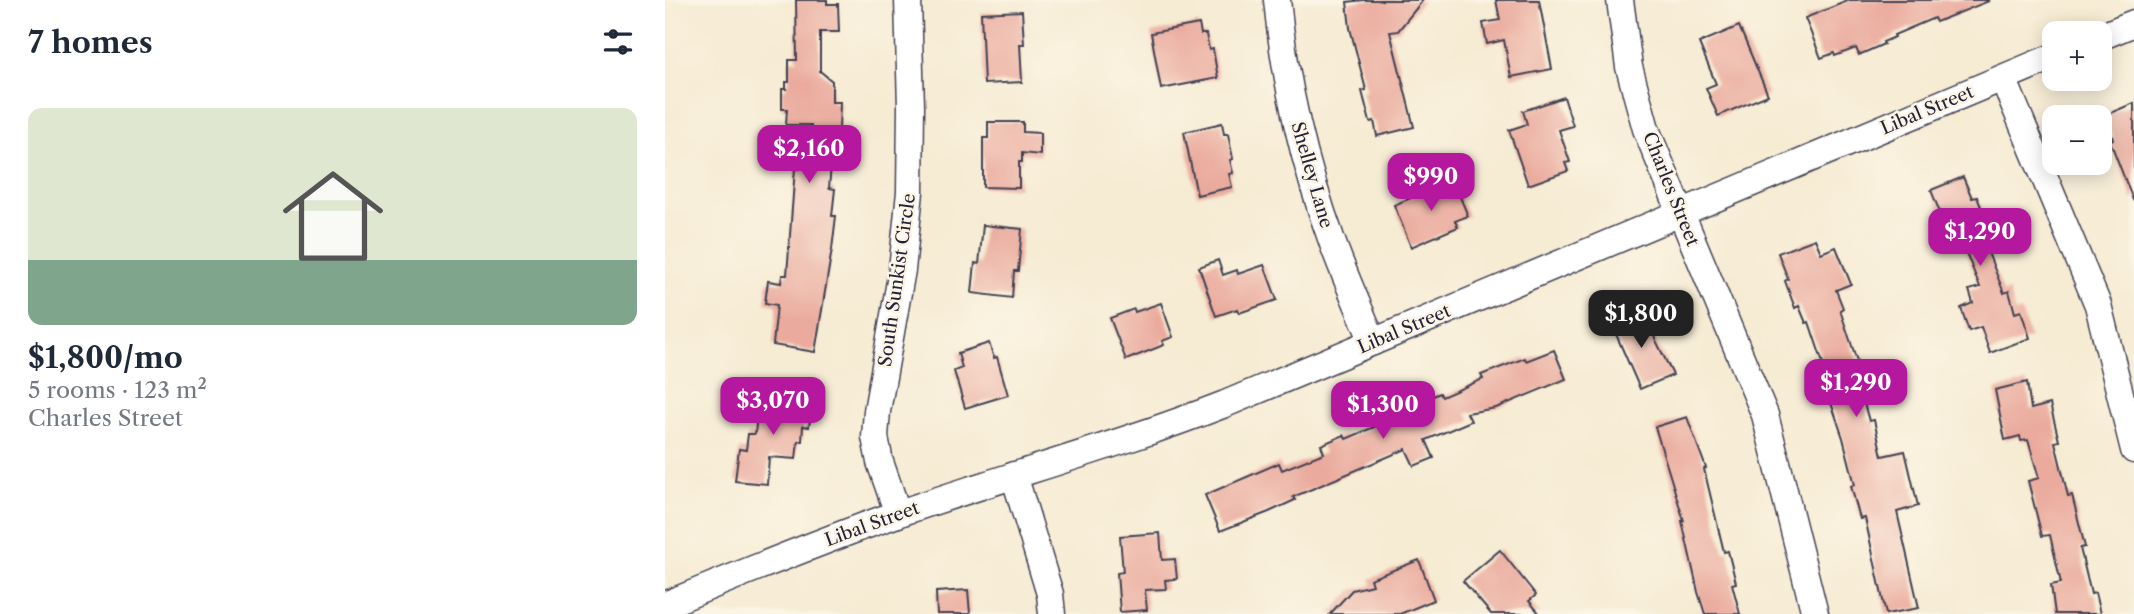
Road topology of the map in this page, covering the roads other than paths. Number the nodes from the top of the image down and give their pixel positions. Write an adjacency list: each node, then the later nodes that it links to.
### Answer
1 (908, 0): 12 (street, South Sunkist Circle)
2 (1277, 0): 9 (street, Shelley Lane)
3 (1620, 0): 8 (street, Charles Street)
4 (2134, 23): 5 (street)
5 (2112, 32)
6 (2042, 62): 7 (street, Libal Street)
7 (2003, 78): 8 (street, Libal Street); 10 (street)
8 (1680, 213): 9 (street, Libal Street); 15 (street, Charles Street)
9 (1373, 342): 11 (street, Libal Street)
10 (2134, 450)
11 (1014, 475): 12 (street, Libal Street); 14 (street)
12 (898, 514): 13 (street, Libal Street)
13 (665, 605)
14 (1052, 614)
15 (1815, 614)

